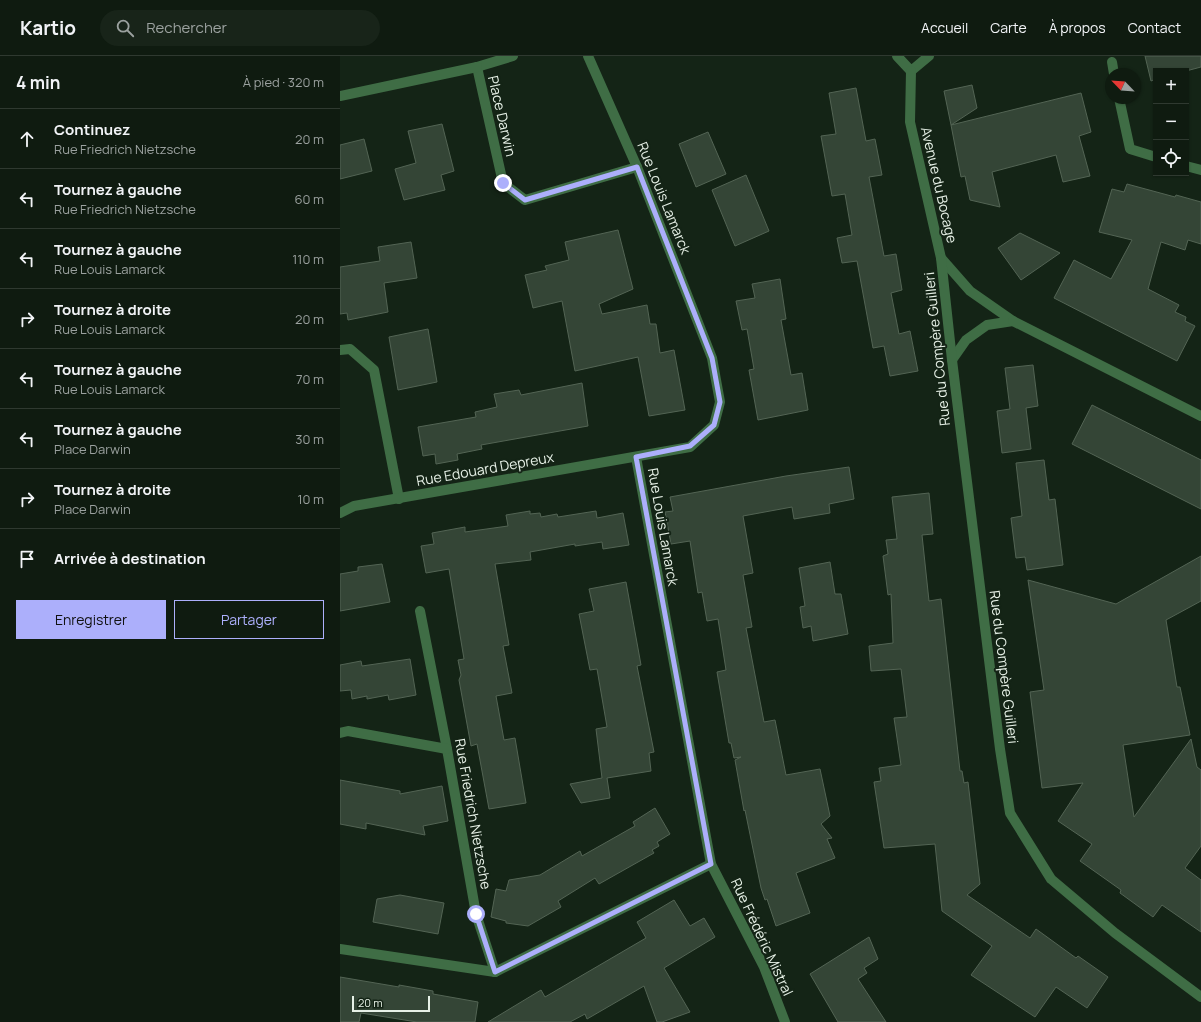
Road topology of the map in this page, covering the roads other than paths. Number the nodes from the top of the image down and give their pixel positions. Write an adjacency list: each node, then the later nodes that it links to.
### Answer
1 (513, 56): 6 (street, Place Darwin)
2 (588, 56): 12 (street, Rue Louis Lamarck)
3 (896, 56): 8 (street)
4 (929, 56): 8 (street)
5 (1112, 62): 7 (street)
6 (477, 67): 9 (street); 12 (street, Place Darwin)
7 (1113, 68)
8 (911, 71): 15 (street, Avenue du Bocage)
9 (340, 96)
10 (1120, 104): 11 (street)
11 (1153, 156)
12 (637, 167): 20 (street, Rue Louis Lamarck)
13 (1189, 167): 14 (street)
14 (1201, 170)
15 (941, 258): 16 (street, Avenue du Bocage); 18 (street, Rue du Compère Guilleri)
16 (1013, 321): 18 (street); 19 (street, Avenue du Bocage)
17 (340, 350): 21 (street)
18 (952, 360): 29 (street, Rue du Compère Guilleri)
19 (1201, 416)
20 (636, 457): 21 (street, Rue Edouard Depreux); 26 (street, Rue Louis Lamarck)
21 (399, 499): 22 (street, Rue Edouard Depreux)
22 (340, 513)
23 (420, 611): 25 (street, Rue Friedrich Nietzsche)
24 (340, 733): 25 (street)
25 (447, 749): 28 (street, Rue Friedrich Nietzsche)
26 (711, 864): 28 (street); 30 (street, Rue Frédéric Mistral)
27 (340, 949): 28 (street)
28 (495, 972)
29 (1201, 997)
30 (785, 1022)

